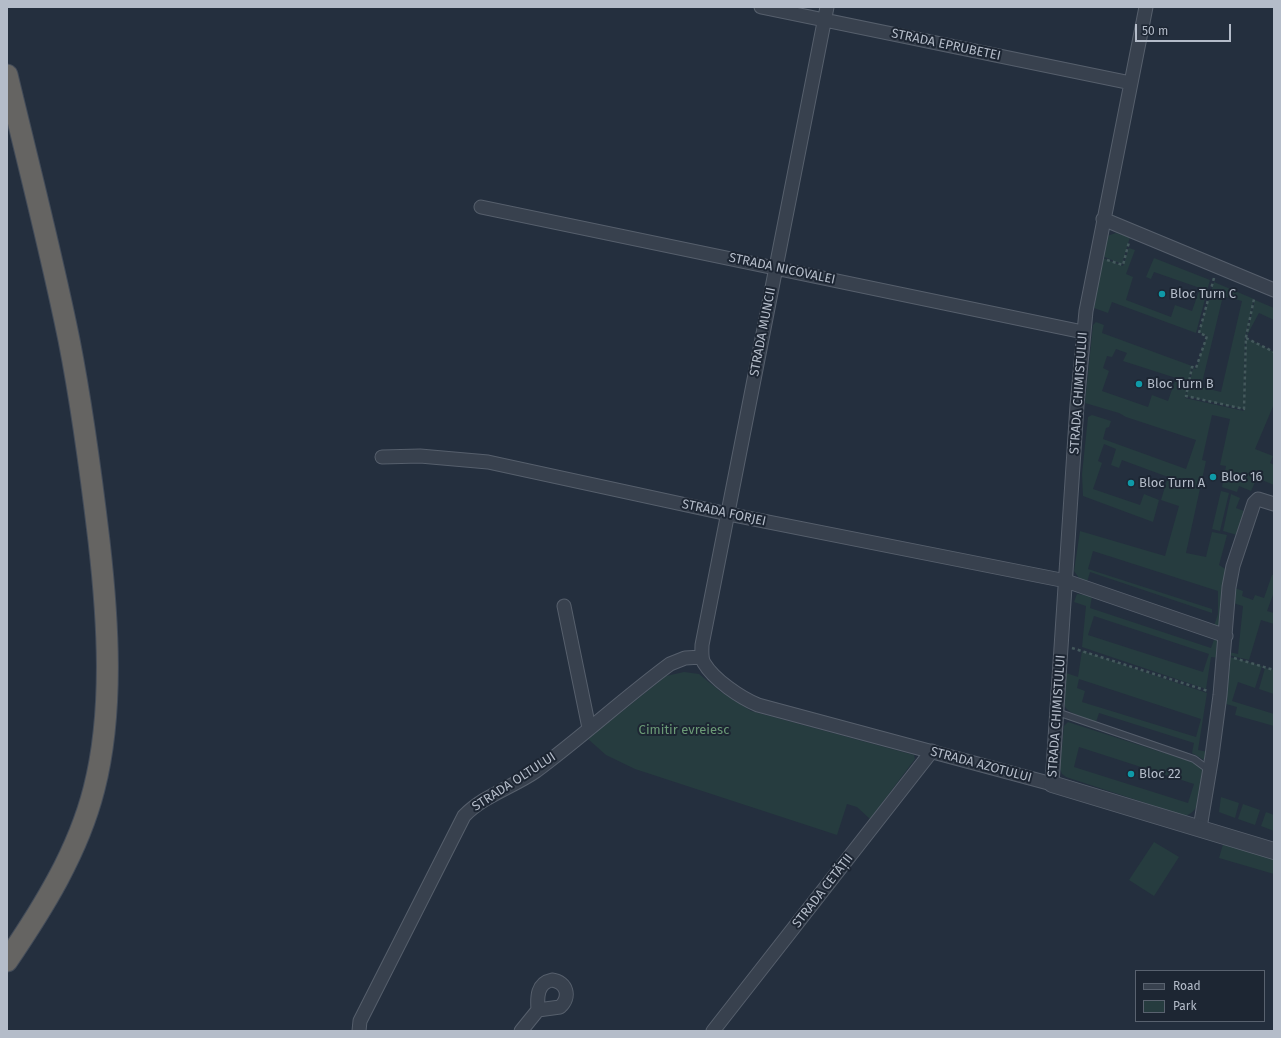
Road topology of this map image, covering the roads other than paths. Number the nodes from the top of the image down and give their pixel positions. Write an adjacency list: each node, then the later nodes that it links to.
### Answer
1 (761, 7): 4 (street, STRADA EPRUBETEI)
2 (827, 7): 4 (street, STRADA MUNCII)
3 (1146, 7): 6 (street, STRADA CHIMISTULUI)
4 (824, 20): 6 (street, STRADA EPRUBETEI); 9 (street, STRADA MUNCII)
5 (7, 75): 26 (highway)
6 (1131, 83): 8 (street, STRADA CHIMISTULUI)
7 (481, 207): 9 (street, STRADA NICOVALEI)
8 (1103, 219): 10 (street); 11 (street, STRADA CHIMISTULUI)
9 (776, 267): 11 (street, STRADA NICOVALEI); 14 (street, STRADA MUNCII)
10 (1274, 290)
11 (1083, 332): 15 (street, STRADA CHIMISTULUI)
12 (382, 457): 14 (street, STRADA FORJEI)
13 (1274, 504): 17 (street)
14 (728, 514): 15 (street, STRADA FORJEI); 18 (street, STRADA MUNCII)
15 (1066, 582): 17 (street, STRADA FORJEI); 19 (street, STRADA CHIMISTULUI)
16 (564, 606): 20 (street)
17 (1226, 636): 22 (street)
18 (702, 657): 20 (street, STRADA OLTULUI); 21 (street, STRADA AZOTULUI)
19 (1057, 712): 22 (lane); 23 (street, STRADA CHIMISTULUI)
20 (589, 728): 28 (street, STRADA OLTULUI)
21 (932, 751): 23 (street, STRADA AZOTULUI); 30 (street, STRADA CETĂȚII)
22 (1210, 771): 24 (street)
23 (1052, 784): 24 (street, STRADA AZOTULUI)
24 (1200, 828): 25 (street, STRADA AZOTULUI)
25 (1274, 851)
26 (7, 961)
27 (538, 1010): 29 (street)
28 (359, 1031)
29 (521, 1031)
30 (713, 1031)

